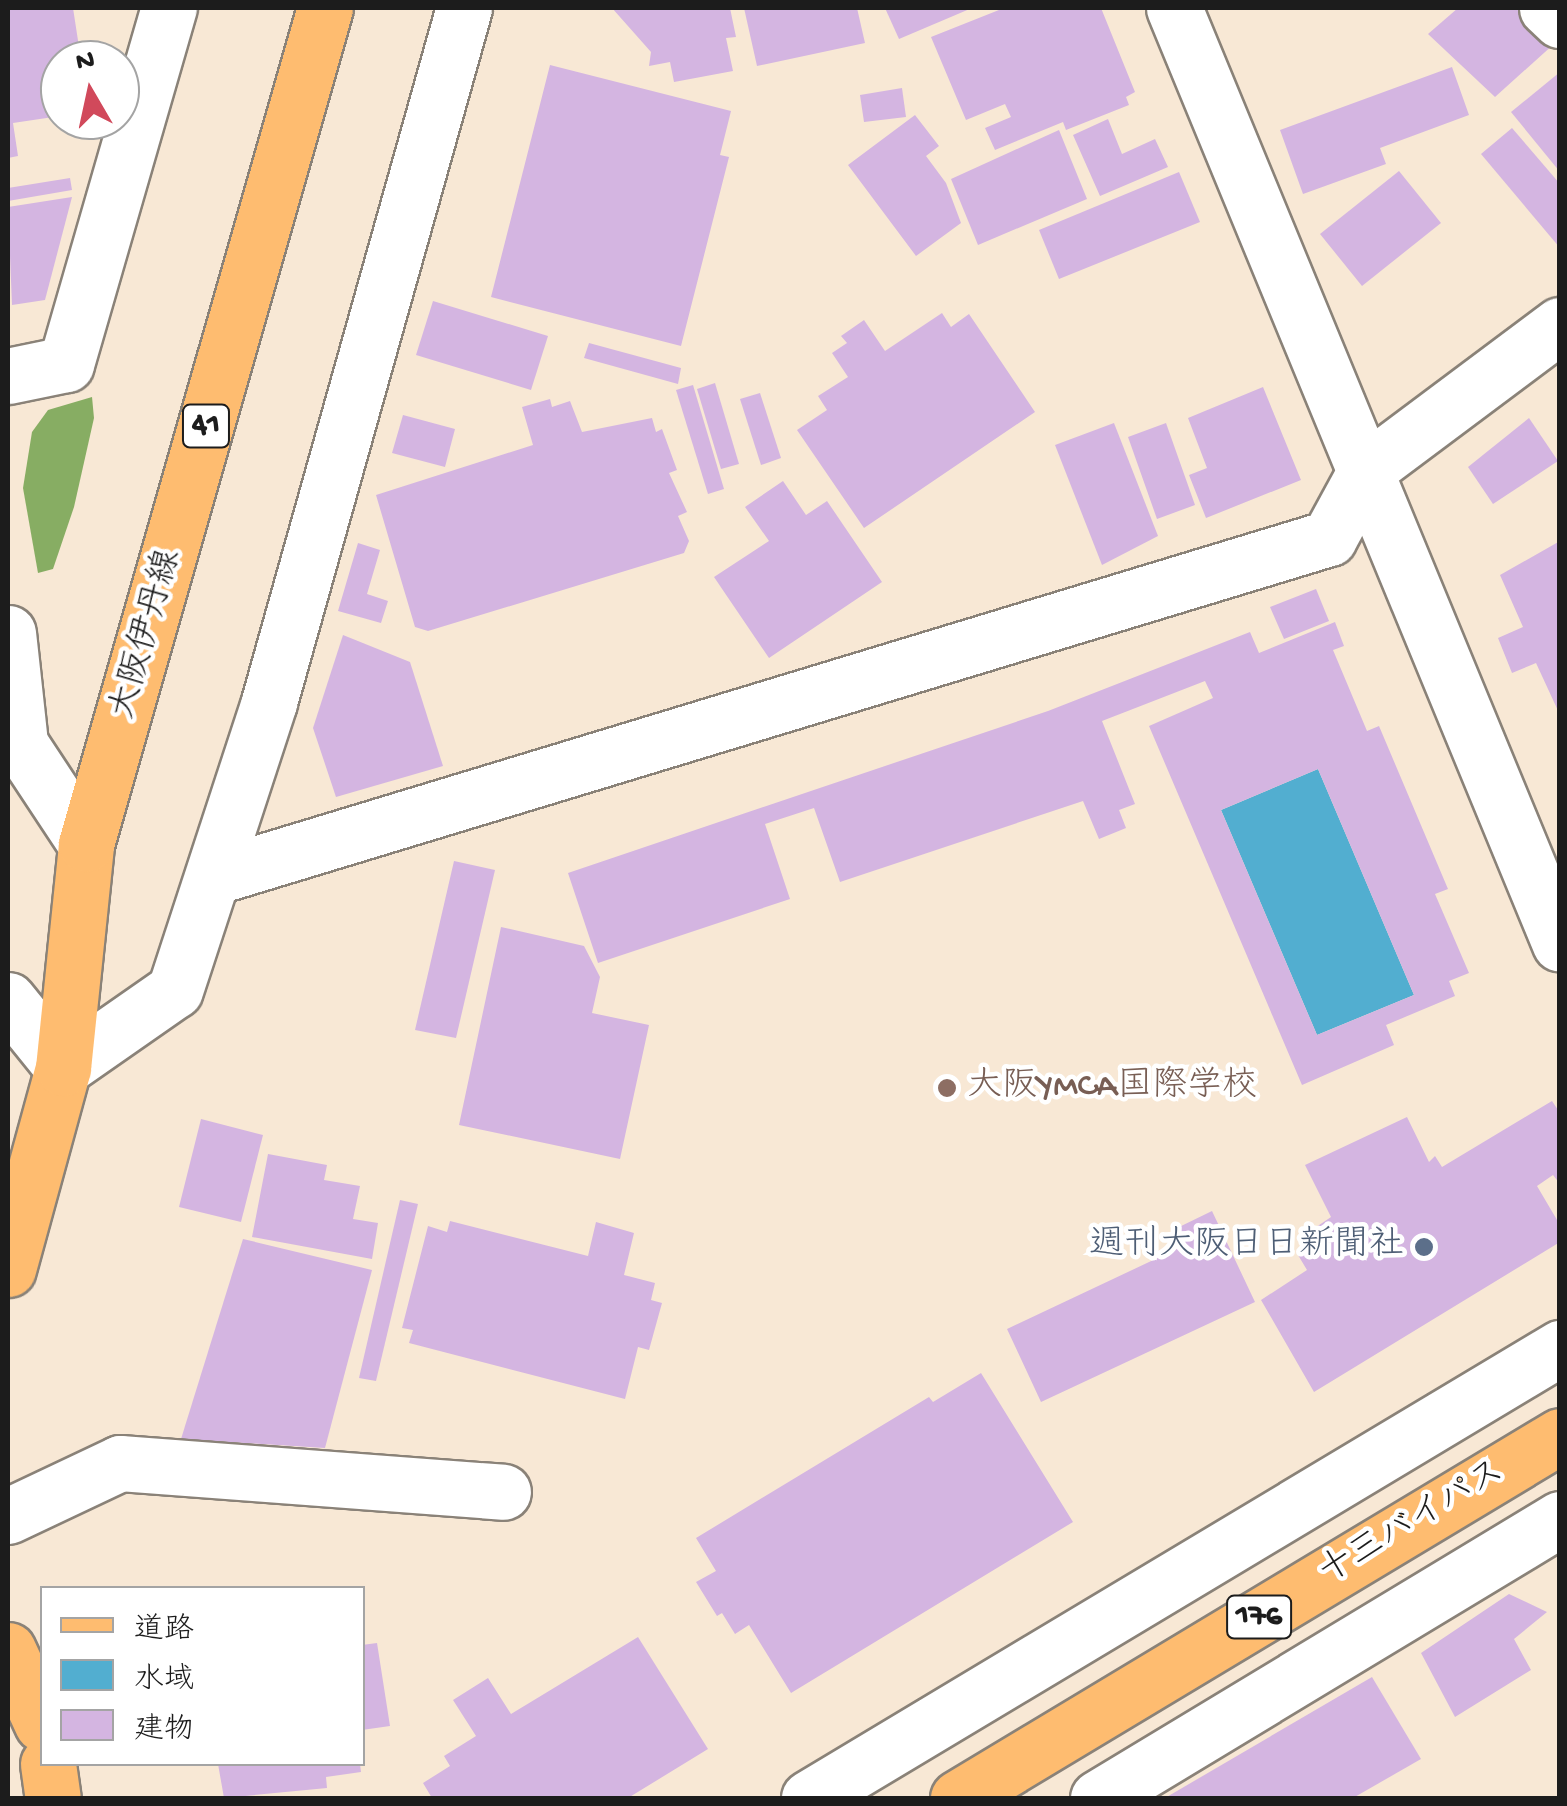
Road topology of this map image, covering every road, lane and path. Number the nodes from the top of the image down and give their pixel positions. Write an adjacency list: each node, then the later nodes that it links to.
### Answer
1 (170, 8): 8 (street)
2 (325, 8): 11 (main road, 大阪伊丹線 / 41)
3 (464, 8): 12 (street)
4 (1174, 8): 9 (street)
5 (1547, 8): 6 (street)
6 (1560, 20)
7 (1560, 325): 9 (street)
8 (8, 376)
9 (1366, 470): 12 (street); 13 (street)
10 (8, 633): 11 (street)
11 (86, 844): 15 (main road, 大阪伊丹線 / 41)
12 (216, 876): 15 (street)
13 (1560, 944)
14 (8, 1000): 15 (street)
15 (63, 1068): 16 (main road, 大阪伊丹線 / 41)
16 (8, 1269)
17 (1560, 1348): 26 (street)
18 (1560, 1436): 27 (main road, 十三バイパス / 176)
19 (502, 1492): 20 (street)
20 (8, 1516)
21 (1560, 1519): 28 (street)
22 (8, 1650): 23 (main road)
23 (40, 1720)
24 (48, 1766): 25 (main road)
25 (53, 1798)
26 (809, 1798)
27 (958, 1798)
28 (1098, 1798)

